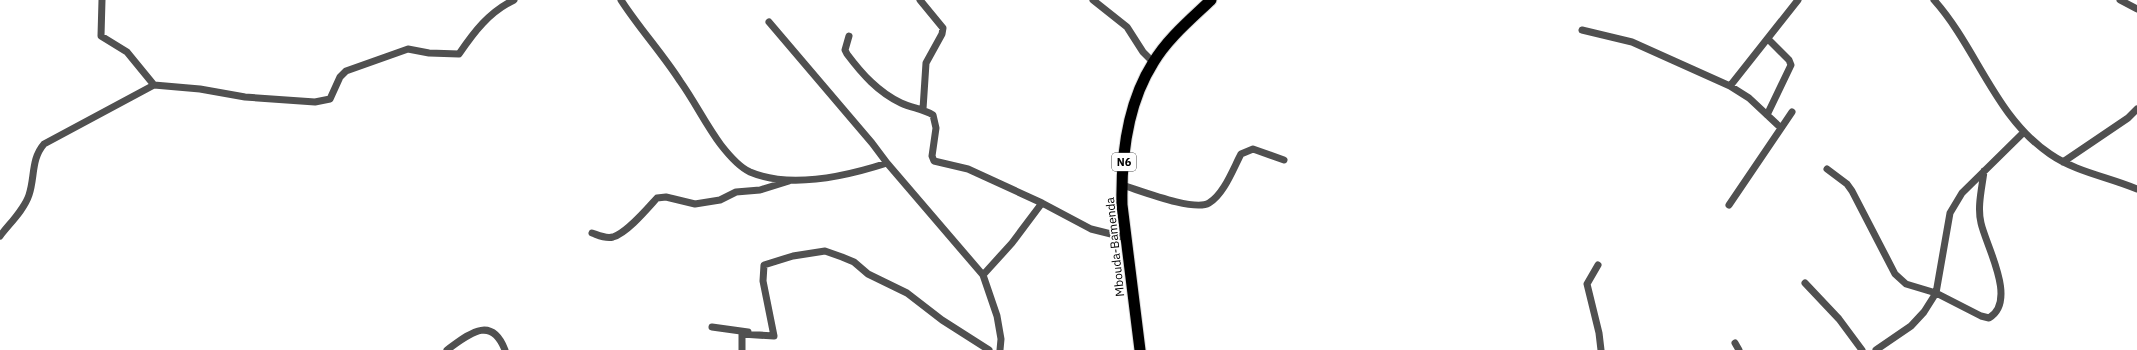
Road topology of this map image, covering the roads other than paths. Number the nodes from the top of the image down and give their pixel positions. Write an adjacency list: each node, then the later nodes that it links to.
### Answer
1 (102, 0): 16 (street)
2 (514, 0): 16 (street)
3 (621, 0): 29 (street)
4 (920, 0): 18 (street)
5 (1093, 0): 15 (street)
6 (1211, 0): 15 (highway, Mbouda-Bamenda / N6)
7 (1798, 0): 14 (street)
8 (1934, 0): 23 (street)
9 (2120, 0): 10 (street)
10 (2137, 9)
11 (769, 22): 26 (street)
12 (1582, 30): 17 (street)
13 (849, 36): 18 (street)
14 (1768, 39): 17 (street); 21 (street)
15 (1153, 62): 30 (highway, Mbouda-Bamenda / N6)
16 (154, 85): 35 (street)
17 (1730, 86): 21 (street)
18 (922, 109): 32 (street)
19 (2137, 109): 25 (street)
20 (1792, 112): 22 (street)
21 (1767, 115): 22 (street)
22 (1781, 128): 33 (street)
23 (2024, 132): 25 (street); 28 (street)
24 (1284, 160): 30 (street)
25 (2064, 162): 31 (street)
26 (887, 163): 29 (street); 38 (street)
27 (1827, 169): 40 (street)
28 (1984, 171): 40 (street); 40 (street)
29 (789, 181): 34 (street)
30 (1122, 185): 36 (highway, Mbouda-Bamenda / N6)
31 (2137, 189)
32 (1042, 203): 36 (street); 38 (street)
33 (1729, 205)
34 (592, 233)
35 (0, 236)
36 (1127, 238): 48 (highway, Mbouda-Bamenda / N6)
37 (1598, 266): 49 (street)
38 (983, 275): 47 (street)
39 (1805, 283): 50 (street)
40 (1936, 293): 51 (street)
41 (712, 327): 42 (street)
42 (774, 336): 45 (street); 46 (street)
43 (447, 350): 44 (street)
44 (505, 350)
45 (742, 350)
46 (989, 350)
47 (1000, 350)
48 (1140, 350)
49 (1601, 350)
50 (1862, 350)
51 (1876, 350)

